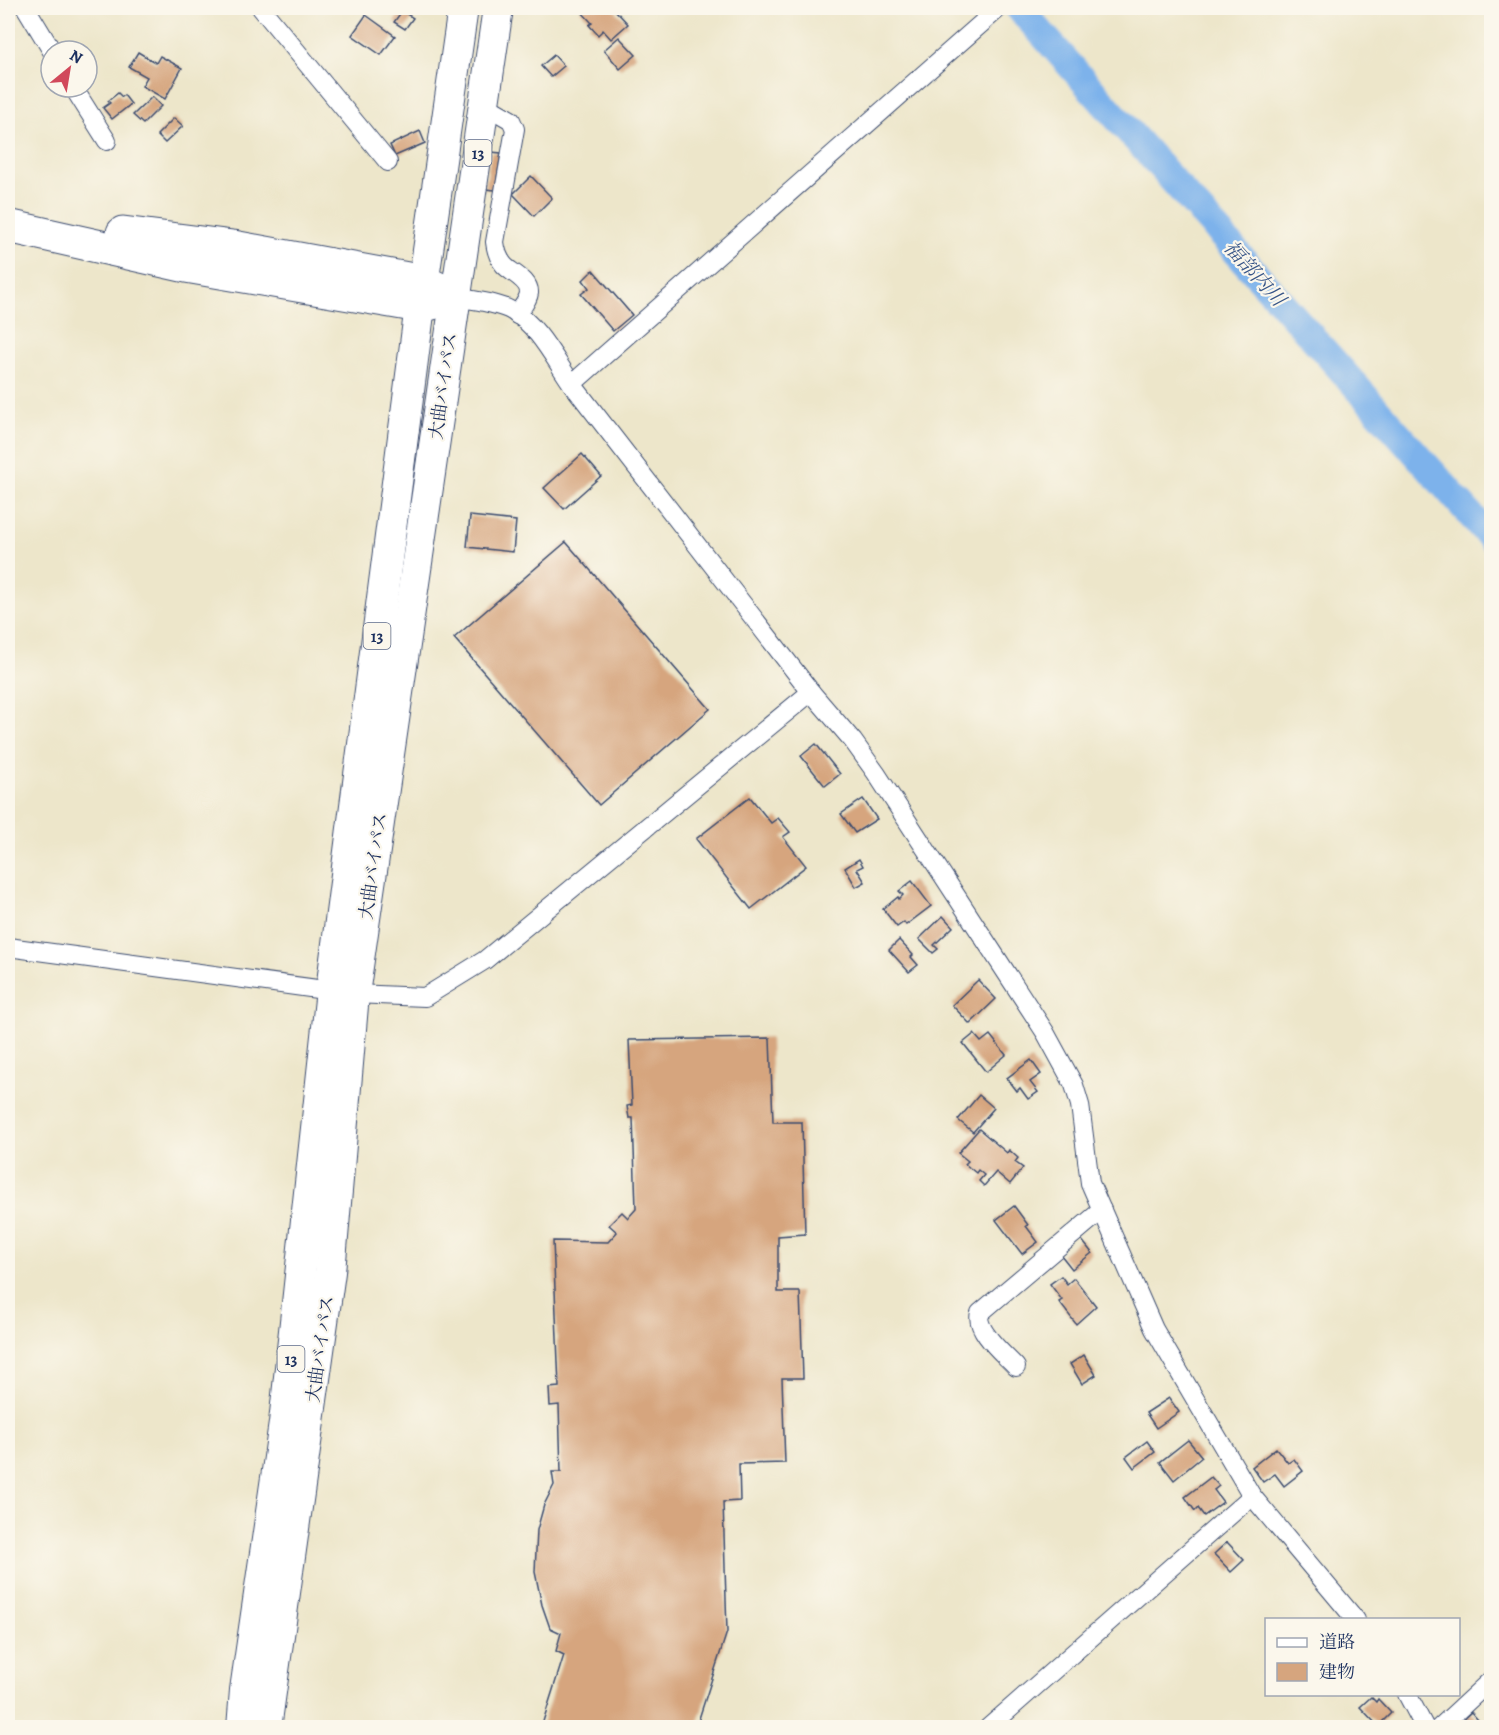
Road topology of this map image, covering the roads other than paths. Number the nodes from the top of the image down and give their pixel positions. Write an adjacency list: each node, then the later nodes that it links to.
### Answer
1 (26, 8): 6 (street)
2 (261, 8): 10 (street)
3 (463, 8): 12 (highway, 大曲バイパス / 13)
4 (498, 8): 8 (highway, 大曲バイパス / 13)
5 (999, 8): 15 (street)
6 (45, 39)
7 (80, 99): 9 (street)
8 (485, 105): 13 (highway, 大曲バイパス / 13); 14 (street)
9 (106, 141)
10 (388, 162)
11 (8, 224): 12 (highway)
12 (422, 294): 13 (highway); 18 (highway, 大曲バイパス / 13)
13 (456, 297): 14 (street); 18 (highway, 大曲バイパス / 13)
14 (517, 315): 15 (street)
15 (572, 384): 16 (street)
16 (811, 692): 18 (street); 19 (street)
17 (8, 946): 18 (street)
18 (343, 992): 20 (highway, 大曲バイパス / 13); 27 (highway, 大曲バイパス / 13)
19 (1102, 1210): 21 (street); 23 (street)
20 (330, 1272): 22 (highway); 28 (highway, 大曲バイパス / 13)
21 (1016, 1367)
22 (328, 1425)
23 (1252, 1496): 24 (street); 29 (street)
24 (1354, 1618)
25 (1491, 1679): 31 (street)
26 (1408, 1696): 30 (street)
27 (242, 1728)
28 (266, 1728)
29 (988, 1728)
30 (1425, 1728)
31 (1439, 1728)

